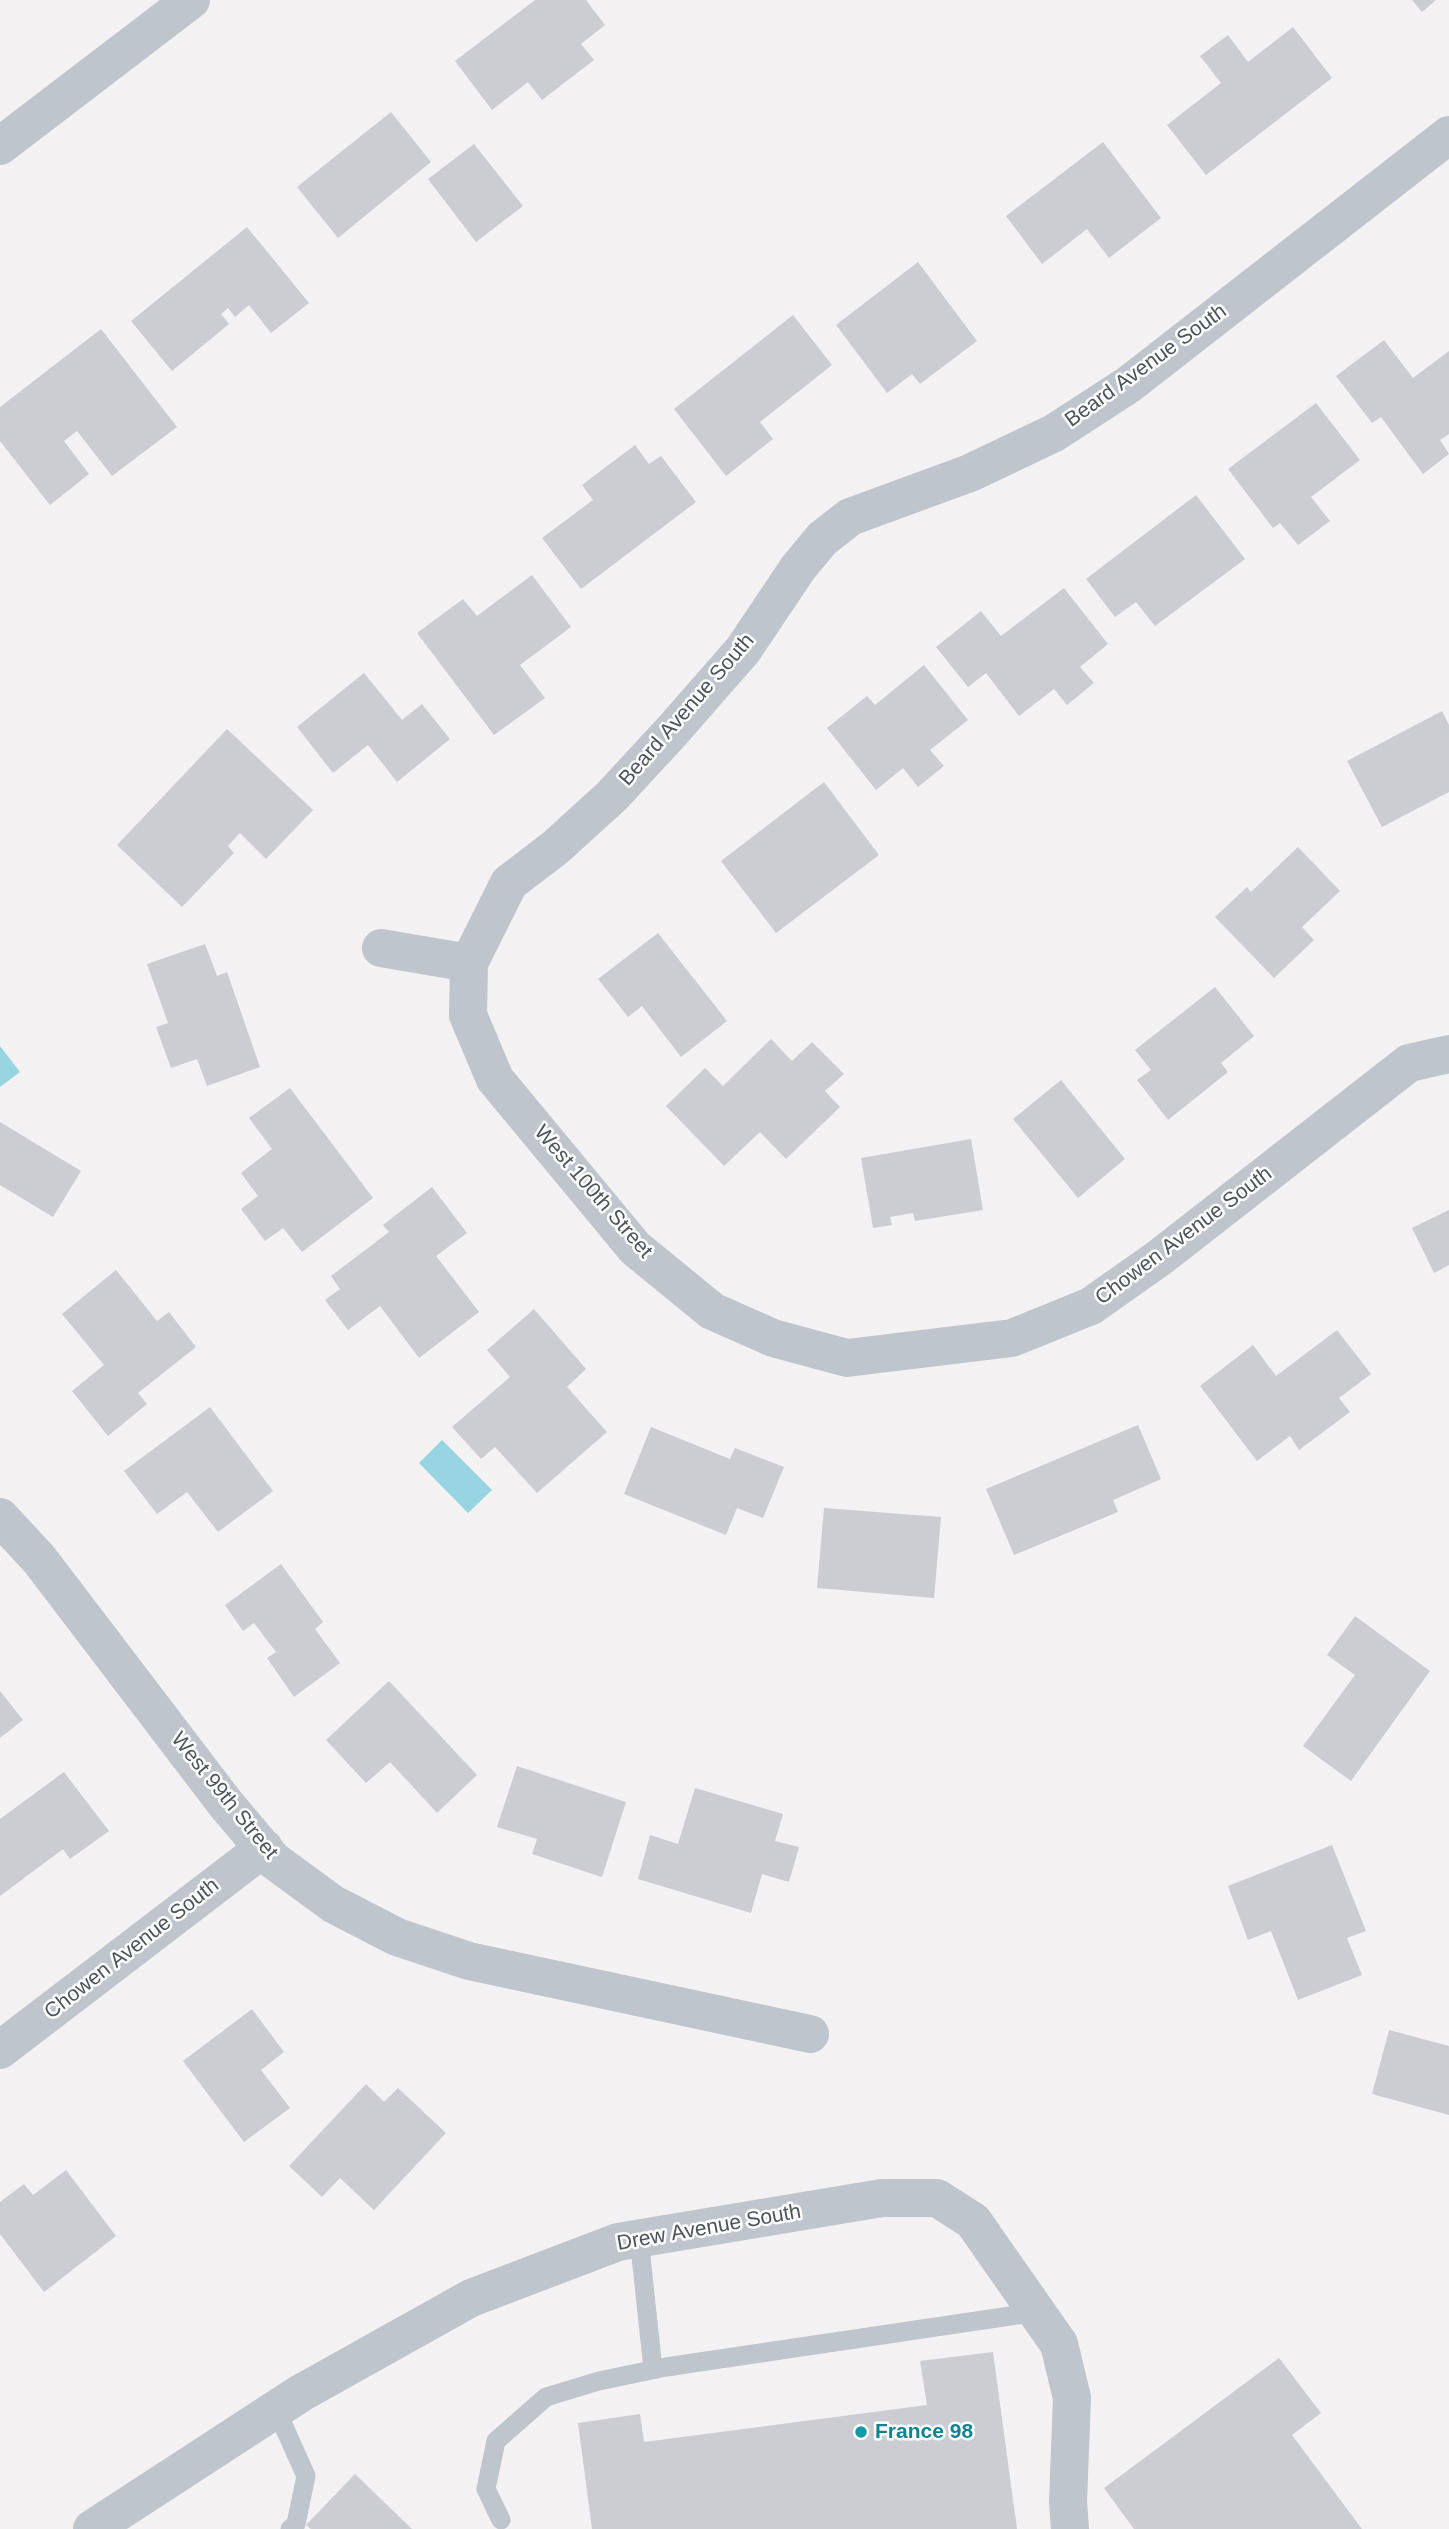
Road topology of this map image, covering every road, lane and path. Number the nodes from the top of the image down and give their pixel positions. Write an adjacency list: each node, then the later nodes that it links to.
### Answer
1 (191, 0): 3 (street)
2 (1449, 135): 5 (street, Beard Avenue South)
3 (0, 146)
4 (381, 948): 5 (street)
5 (469, 963): 7 (street, West 100th Street)
6 (1449, 1054): 7 (street, Chowen Avenue South)
7 (847, 1358)
8 (0, 1517): 9 (street, West 99th Street)
9 (264, 1847): 10 (street, West 99th Street); 11 (street, Chowen Avenue South)
10 (810, 2034)
11 (0, 2050)
12 (639, 2238): 13 (street, Drew Avenue South); 14 (lane); 15 (street, Drew Avenue South)
13 (1037, 2312): 14 (lane); 19 (street, Drew Avenue South)
14 (653, 2369): 16 (lane)
15 (276, 2409): 17 (street, Drew Avenue South); 18 (lane)
16 (501, 2520)
17 (92, 2529)
18 (290, 2529)
19 (1070, 2529)

